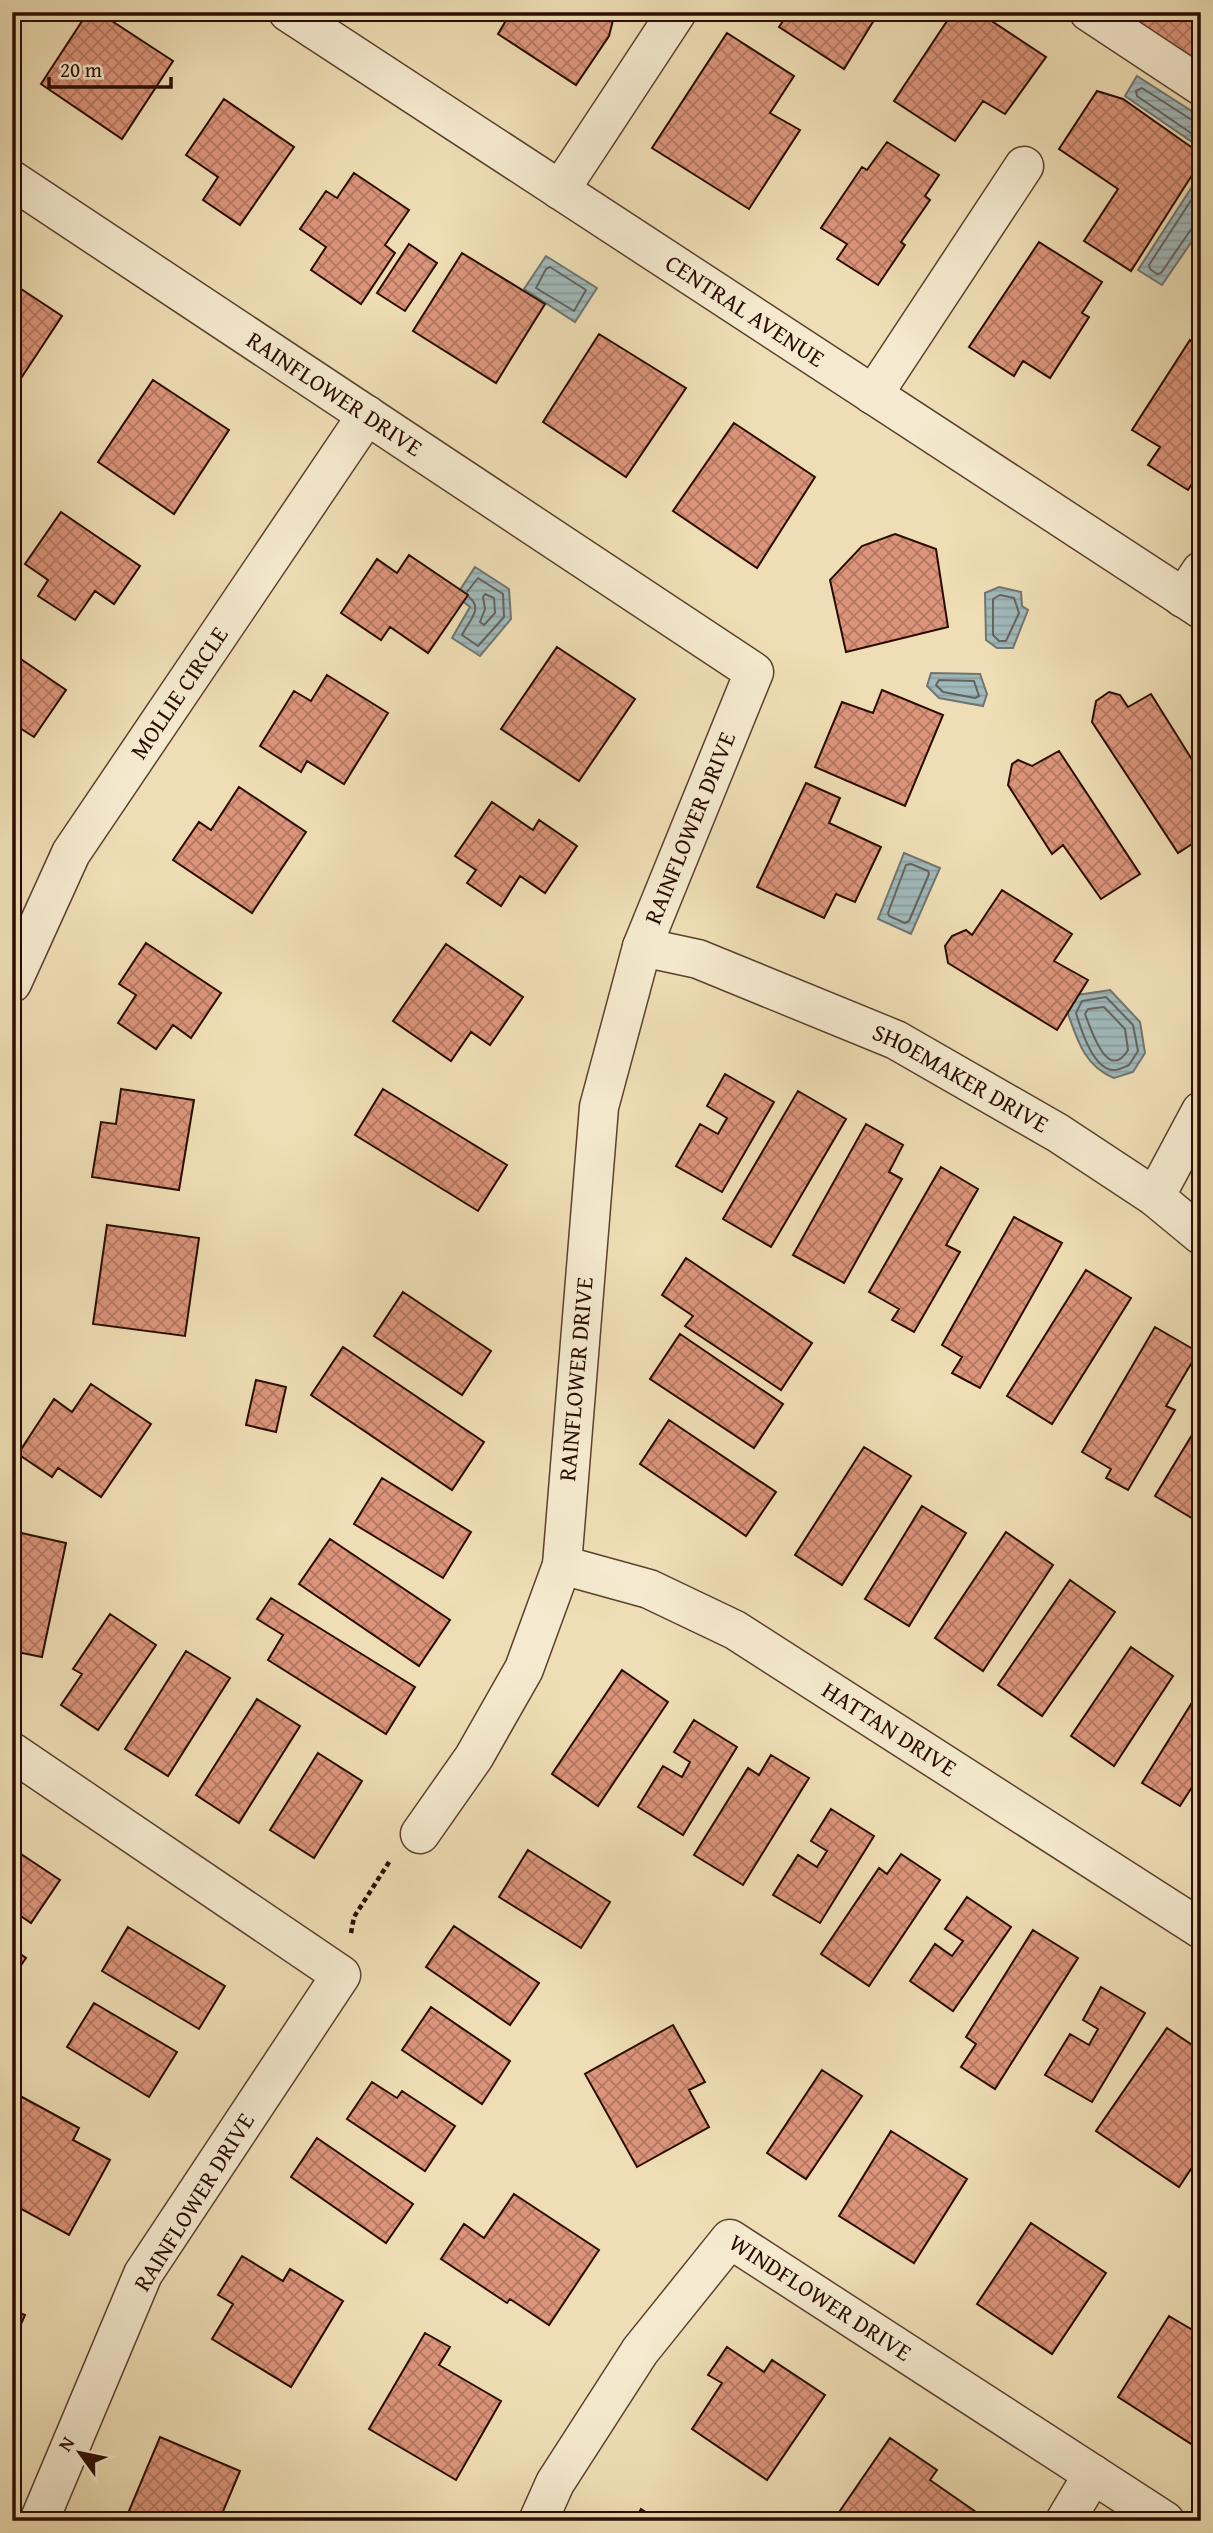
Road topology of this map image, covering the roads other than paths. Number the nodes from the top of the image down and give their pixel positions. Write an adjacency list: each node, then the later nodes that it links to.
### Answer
1 (288, 12): 7 (street, CENTRAL AVENUE)
2 (677, 12): 7 (street)
3 (1089, 12): 4 (street)
4 (1201, 86)
5 (1024, 166): 8 (street)
6 (12, 180): 9 (street, RAINFLOWER DRIVE)
7 (560, 190): 8 (street, CENTRAL AVENUE)
8 (873, 395): 10 (street, CENTRAL AVENUE)
9 (367, 415): 11 (street, RAINFLOWER DRIVE); 12 (street, MOLLIE CIRCLE)
10 (1195, 593)
11 (642, 947): 14 (street, SHOEMAKER DRIVE); 16 (street, RAINFLOWER DRIVE)
12 (12, 983)
13 (1201, 1111): 14 (street)
14 (1156, 1197): 15 (street, SHOEMAKER DRIVE)
15 (1201, 1236)
16 (562, 1565): 18 (street, RAINFLOWER DRIVE); 19 (street, HATTAN DRIVE)
17 (12, 1752): 21 (street, RAINFLOWER DRIVE)
18 (420, 1834)
19 (1201, 1929)
20 (1093, 2474): 22 (street, WINDFLOWER DRIVE); 23 (street); 24 (street)
21 (39, 2521)
22 (538, 2521)
23 (1065, 2521)
24 (1165, 2521)

